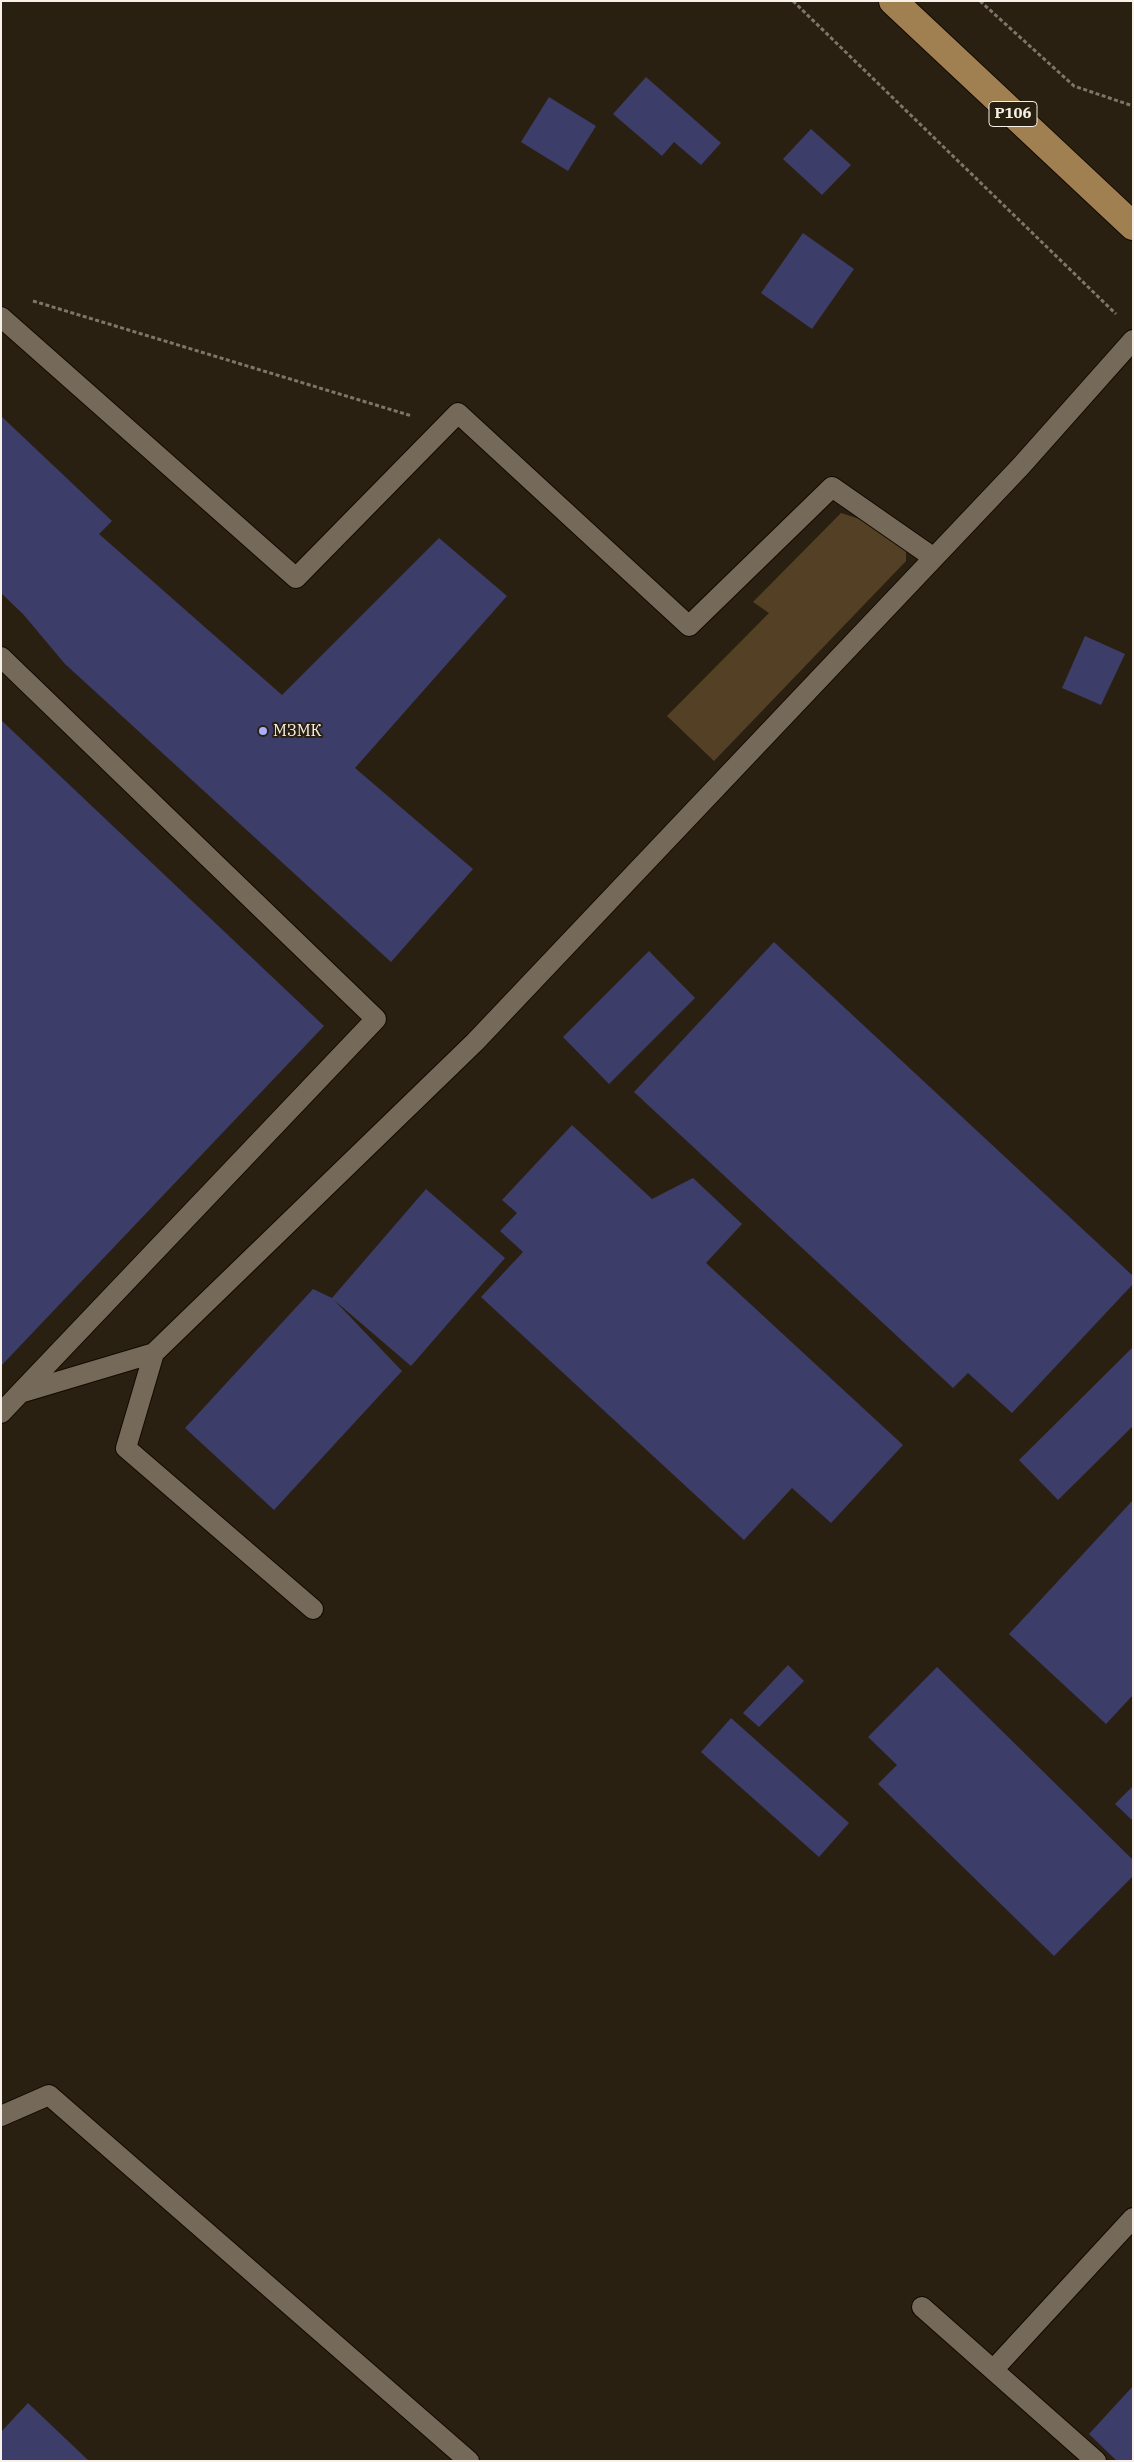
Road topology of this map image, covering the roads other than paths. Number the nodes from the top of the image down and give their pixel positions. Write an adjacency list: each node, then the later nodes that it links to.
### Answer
1 (893, 1): 2 (main road, Р106)
2 (1133, 226)
3 (1, 317): 5 (lane)
4 (1133, 340): 5 (lane)
5 (934, 558): 7 (lane)
6 (1, 657): 8 (lane)
7 (154, 1353): 8 (lane); 10 (lane)
8 (20, 1392): 9 (lane)
9 (1, 1413)
10 (313, 1609)
11 (1, 2116): 15 (lane)
12 (1133, 2218): 14 (lane)
13 (922, 2307): 14 (lane)
14 (994, 2369): 16 (lane)
15 (469, 2461)
16 (1096, 2461)

